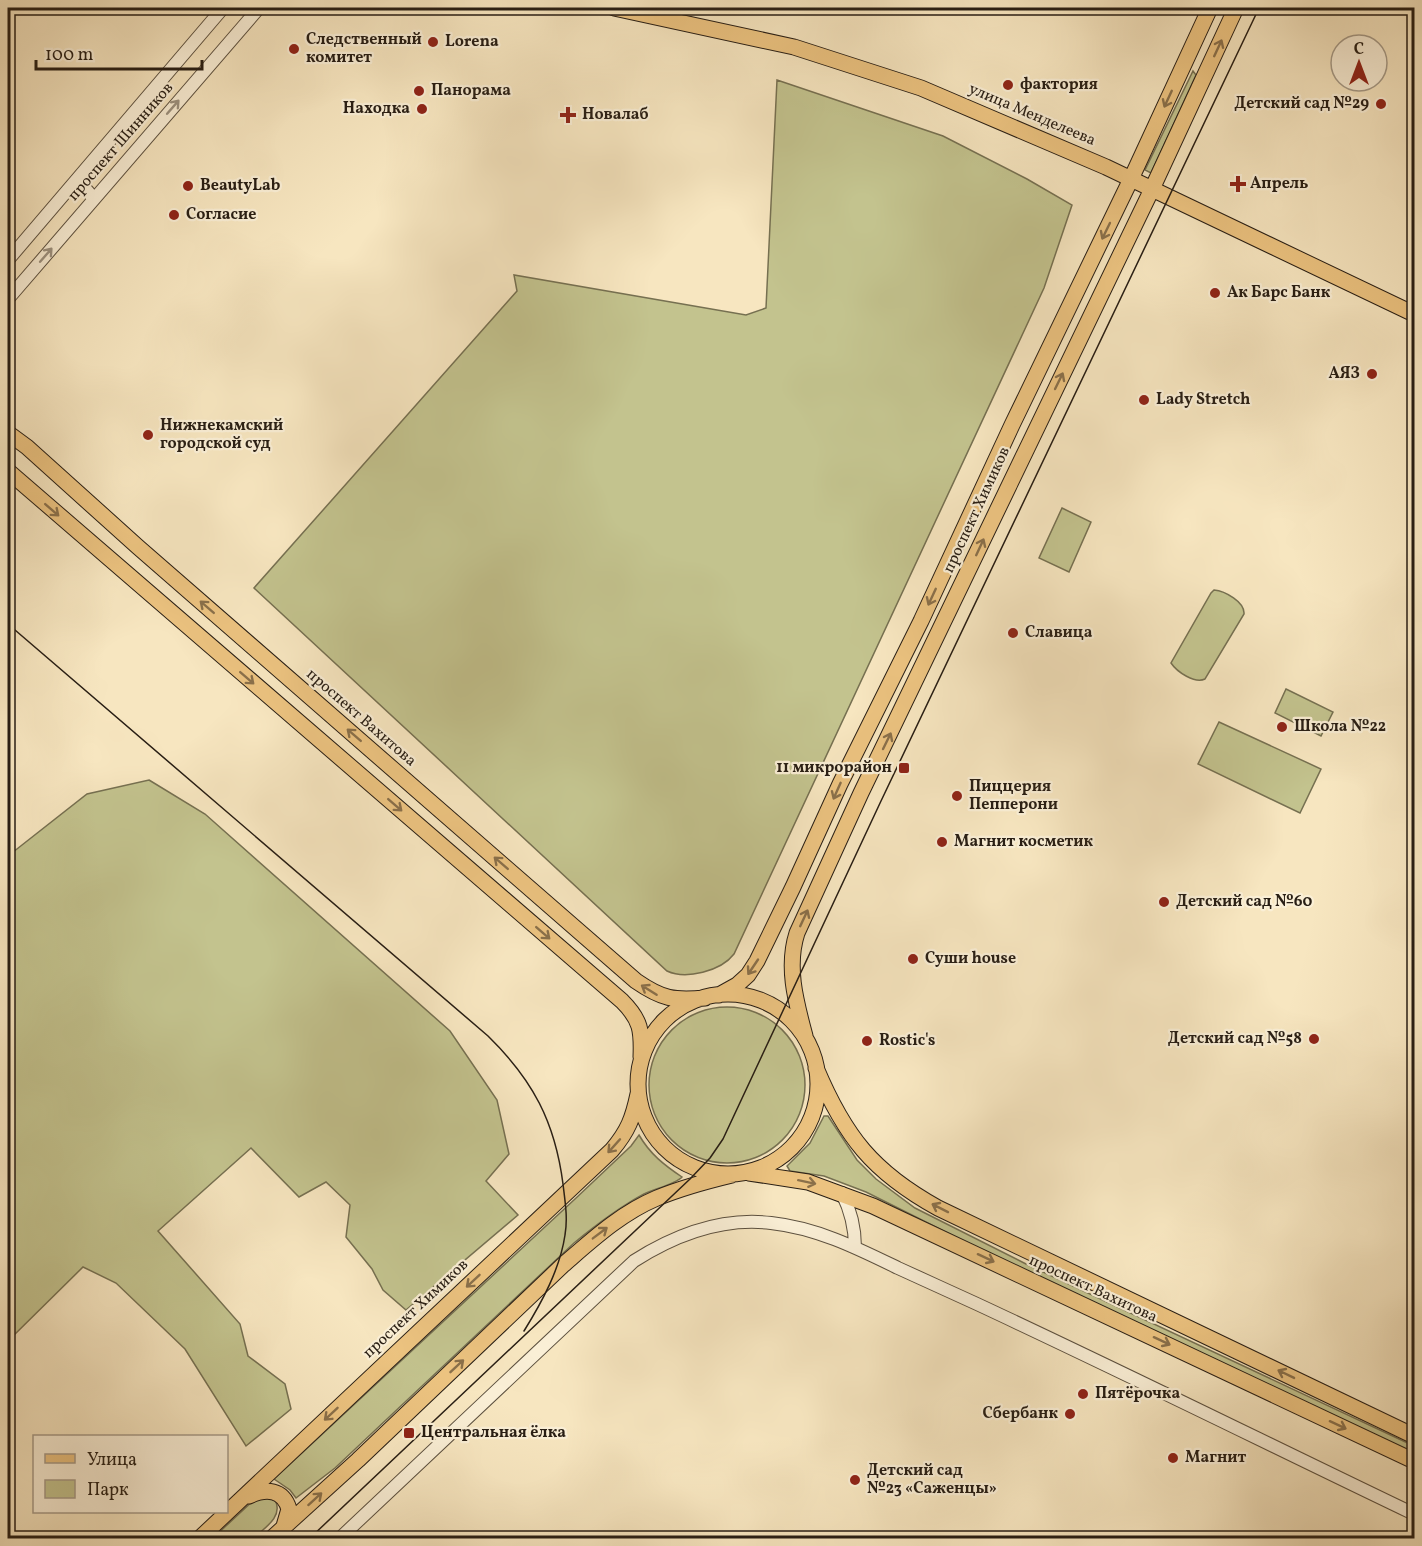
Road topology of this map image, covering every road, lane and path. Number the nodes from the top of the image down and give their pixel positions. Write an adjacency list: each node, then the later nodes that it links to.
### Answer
1 (223, 8): 9 (street, проспект Шинников)
2 (259, 8): 11 (street, проспект Шинников, one-way to 2)
3 (614, 8): 8 (main road, улица Менделеева)
4 (1210, 8): 6 (main road, проспект Химиков)
5 (1236, 8): 7 (main road, проспект Химиков, one-way to 5)
6 (1178, 75): 7 (main road); 8 (main road, проспект Химиков, one-way to 8)
7 (1199, 89): 10 (main road, проспект Химиков)
8 (1131, 179): 10 (main road, улица Менделеева); 15 (main road, проспект Химиков, one-way to 15)
9 (74, 183): 11 (street); 12 (street, проспект Шинников)
10 (1152, 189): 14 (main road, улица Менделеева); 17 (main road, проспект Химиков, one-way to 10)
11 (93, 200): 13 (street, проспект Шинников, one-way to 11)
12 (8, 260)
13 (8, 299)
14 (1414, 314)
15 (1012, 425): 17 (main road); 19 (main road, проспект Химиков, one-way to 19)
16 (8, 433): 19 (main road, проспект Вахитова, one-way to 16)
17 (1033, 434): 20 (main road, проспект Химиков, one-way to 17)
18 (8, 471): 21 (main road, проспект Вахитова, one-way to 21)
19 (712, 996): 20 (main road, проспект Вахитова); 21 (main road, проспект Вахитова)
20 (805, 1036): 22 (main road, проспект Вахитова)
21 (641, 1057): 23 (main road, проспект Вахитова)
22 (816, 1068): 24 (main road, проспект Вахитова); 28 (main road, проспект Вахитова, one-way to 22)
23 (638, 1094): 25 (main road, проспект Вахитова); 30 (main road, проспект Химиков, one-way to 30)
24 (749, 1173): 25 (main road, проспект Вахитова); 26 (main road, проспект Вахитова, one-way to 26)
25 (732, 1174): 34 (main road, one-way to 25)
26 (842, 1193): 27 (street); 29 (main road, проспект Вахитова, one-way to 29)
27 (855, 1247): 33 (street); 36 (street)
28 (1414, 1436)
29 (1414, 1461)
30 (241, 1499): 31 (main road, проспект Химиков); 34 (main road)
31 (228, 1512)
32 (227, 1513): 35 (main road, проспект Химиков)
33 (1414, 1514)
34 (277, 1534)
35 (200, 1539)
36 (340, 1539)

